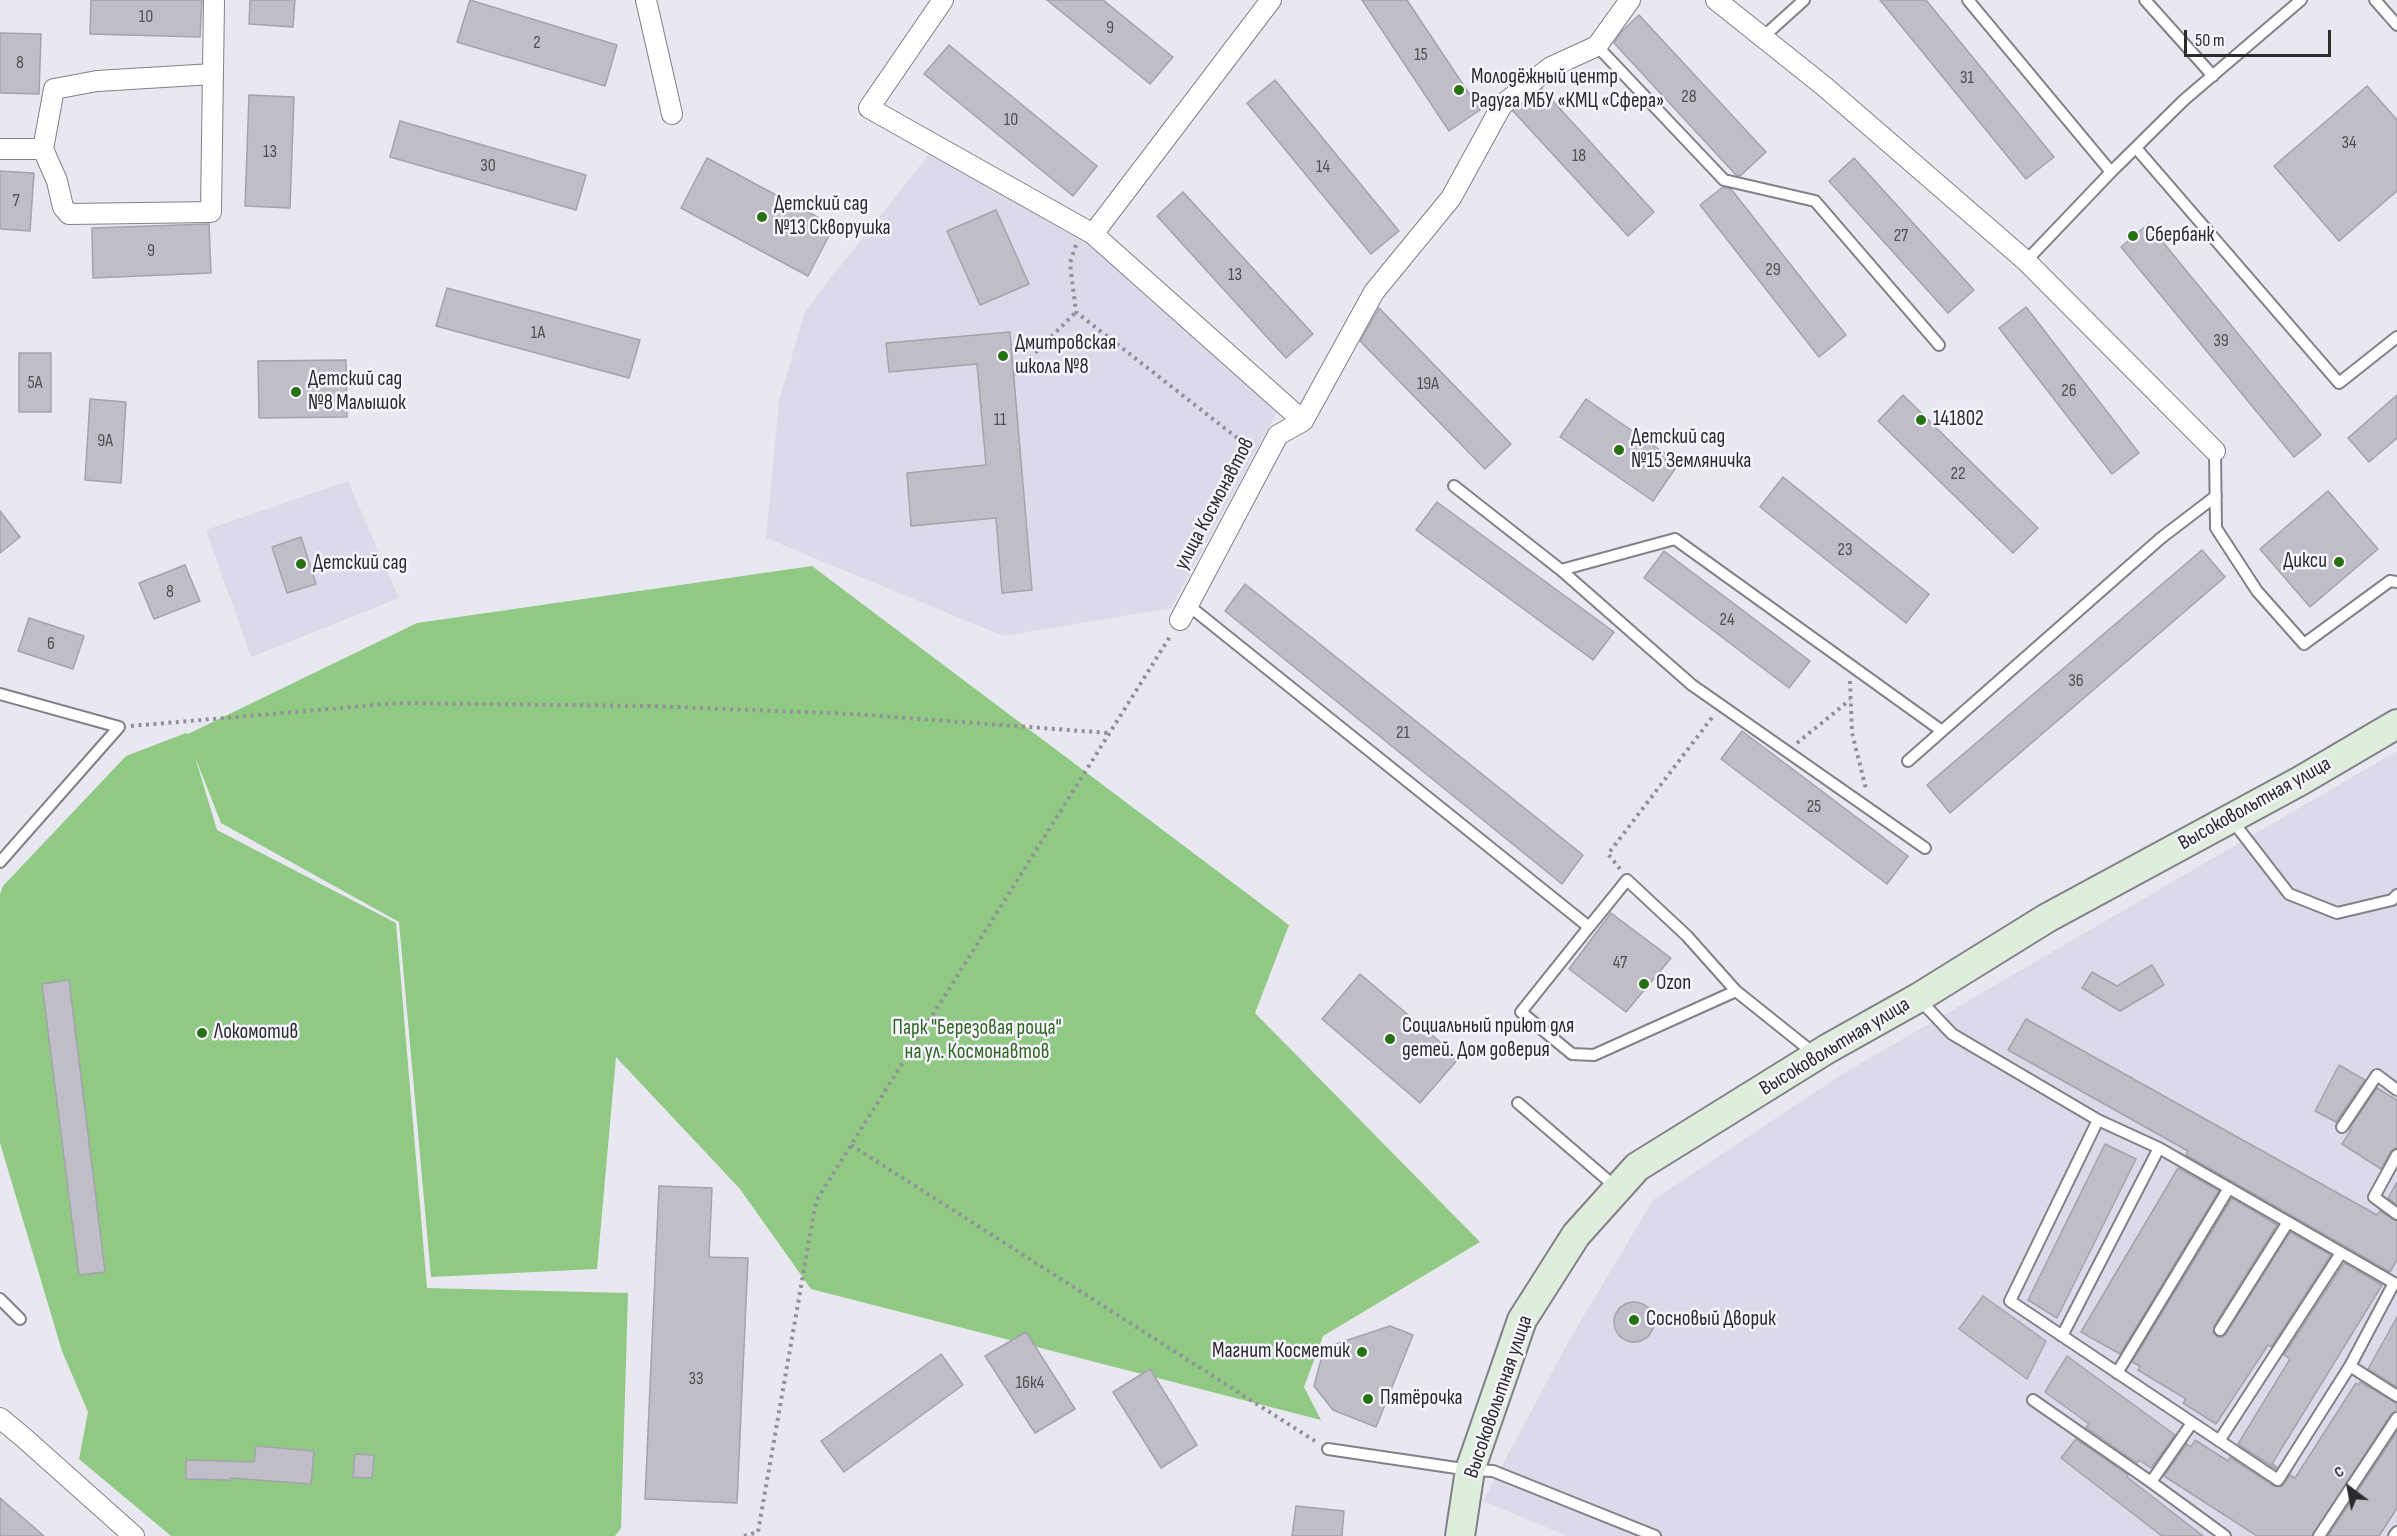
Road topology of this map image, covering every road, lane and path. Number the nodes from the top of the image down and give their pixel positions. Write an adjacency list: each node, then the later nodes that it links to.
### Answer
1 (214, 0): 15 (street)
2 (646, 0): 17 (street)
3 (943, 0): 22 (street)
4 (1271, 0): 22 (street)
5 (1630, 0): 14 (street)
6 (1716, 0): 13 (street)
7 (1804, 0): 13 (lane)
8 (1968, 0): 21 (lane)
9 (2301, 0): 16 (lane)
10 (2375, 0): 12 (lane)
11 (2152, 2): 16 (lane)
12 (2397, 25)
13 (1763, 37): 23 (street)
14 (1597, 46): 26 (lane); 28 (street)
15 (213, 74): 20 (street); 20 (street)
16 (2213, 76): 18 (lane)
17 (672, 114)
18 (2136, 148): 21 (lane); 25 (lane)
19 (0, 149): 20 (street)
20 (43, 149)
21 (2111, 172): 23 (lane)
22 (1093, 234): 24 (path); 28 (street)
23 (2026, 261): 29 (street)
24 (1076, 312): 27 (path); 30 (path)
25 (2397, 337)
26 (1939, 345)
27 (1014, 374)
28 (1302, 422): 30 (street, улица Космонавтов)
29 (2215, 451): 32 (lane)
30 (1265, 460): 35 (street, улица Космонавтов)
31 (1454, 486): 33 (lane)
32 (2216, 496): 34 (lane); 42 (lane)
33 (1561, 570): 36 (lane); 39 (lane)
34 (2397, 582)
35 (1184, 613): 43 (path); 52 (lane)
36 (1849, 664): 38 (path); 42 (lane)
37 (0, 694): 41 (lane)
38 (1850, 700): 44 (path); 46 (path)
39 (1721, 705): 44 (lane); 50 (path)
40 (2397, 724): 47 (main road, Высоковольтная улица)
41 (119, 727): 43 (path); 49 (lane)
42 (1942, 731): 45 (lane)
43 (1109, 733): 60 (path)
44 (1787, 752): 46 (lane)
45 (1908, 761)
46 (1871, 810): 48 (lane)
47 (2231, 819): 51 (lane); 54 (main road, Высоковольтная улица)
48 (1925, 848)
49 (0, 862)
50 (1627, 880): 52 (lane); 53 (lane)
51 (2395, 899)
52 (1589, 927): 53 (lane)
53 (1736, 991): 55 (lane)
54 (1918, 998): 55 (main road, Высоковольтная улица); 58 (lane)
55 (1817, 1055): 64 (main road, Высоковольтная улица)
56 (2397, 1089): 59 (lane)
57 (1518, 1103): 64 (lane)
58 (2098, 1120): 61 (lane); 72 (lane)
59 (2342, 1127)
60 (850, 1145): 81 (path); 86 (path)
61 (2159, 1148): 63 (lane); 72 (lane)
62 (2397, 1155): 65 (lane)
63 (2229, 1188): 66 (lane); 74 (lane)
64 (1618, 1189): 82 (main road, Высоковольтная улица)
65 (2397, 1214)
66 (2288, 1222): 67 (lane); 71 (lane)
67 (2341, 1253): 68 (lane); 80 (lane)
68 (2396, 1282): 73 (lane)
69 (0, 1299): 70 (lane)
70 (20, 1319)
71 (2220, 1330)
72 (2062, 1336): 74 (lane)
73 (2350, 1366): 75 (lane); 80 (lane)
74 (2117, 1373): 79 (lane)
75 (2397, 1396)
76 (2033, 1400): 83 (lane)
77 (0, 1418): 85 (street)
78 (2397, 1418): 90 (lane)
79 (2192, 1423): 80 (lane); 83 (lane)
80 (2219, 1441)
81 (1328, 1449): 82 (lane)
82 (1470, 1470): 87 (main road, Высоковольтная улица); 88 (lane)
83 (2151, 1482): 89 (lane)
84 (2397, 1532): 91 (lane)
85 (134, 1536)
86 (744, 1536)
87 (1460, 1536)
88 (1655, 1536)
89 (2225, 1536)
90 (2319, 1536)
91 (2394, 1536)

